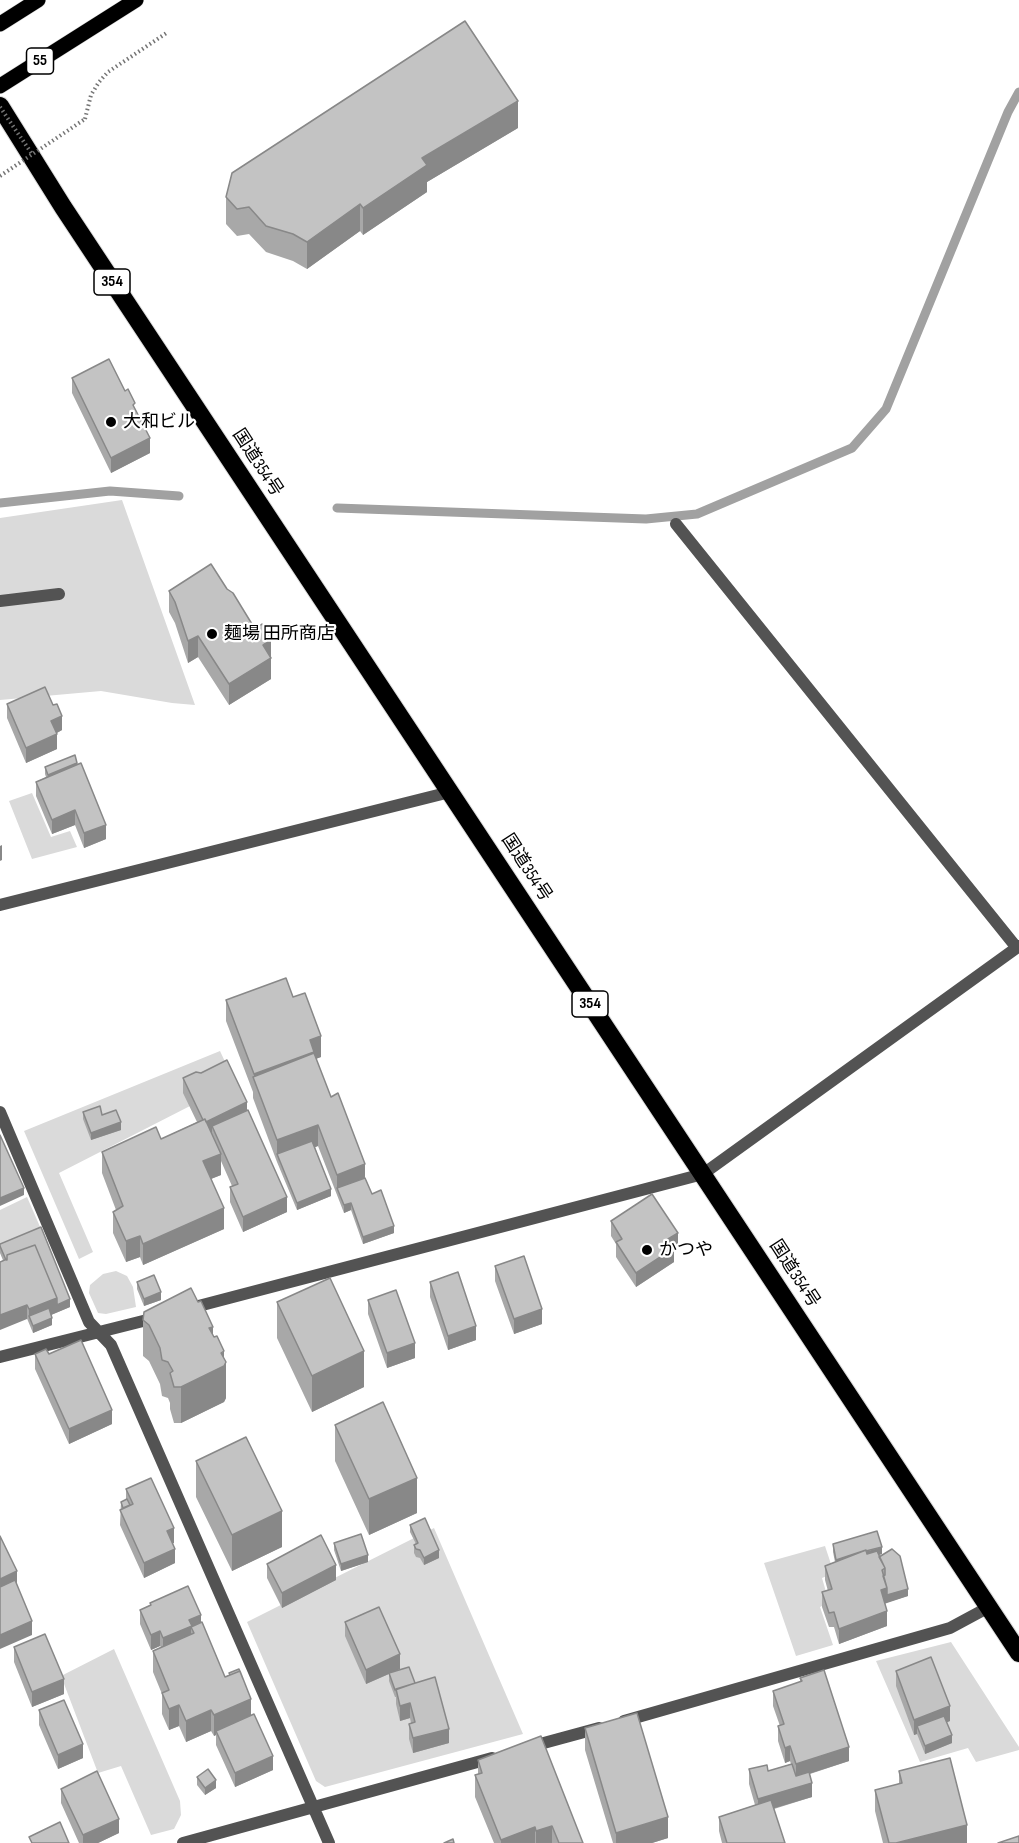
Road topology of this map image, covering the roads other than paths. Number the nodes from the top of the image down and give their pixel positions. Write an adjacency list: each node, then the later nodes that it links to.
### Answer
1 (38, 0): 3 (main road)
2 (136, 0): 4 (main road, 55)
3 (0, 24)
4 (0, 86)
5 (0, 106): 9 (highway, 国道354号 / 354)
6 (676, 524): 11 (street)
7 (59, 594): 8 (street)
8 (0, 601)
9 (450, 792): 10 (street); 13 (highway, 国道354号 / 354)
10 (0, 905)
11 (1018, 947): 13 (street)
12 (0, 1112): 14 (street)
13 (702, 1174): 14 (street); 16 (highway, 国道354号 / 354)
14 (100, 1332): 15 (street); 18 (street)
15 (0, 1357)
16 (989, 1607): 17 (highway, 国道354号 / 354); 18 (street)
17 (1019, 1653)
18 (315, 1808): 19 (street); 20 (street)
19 (183, 1843)
20 (329, 1843)

